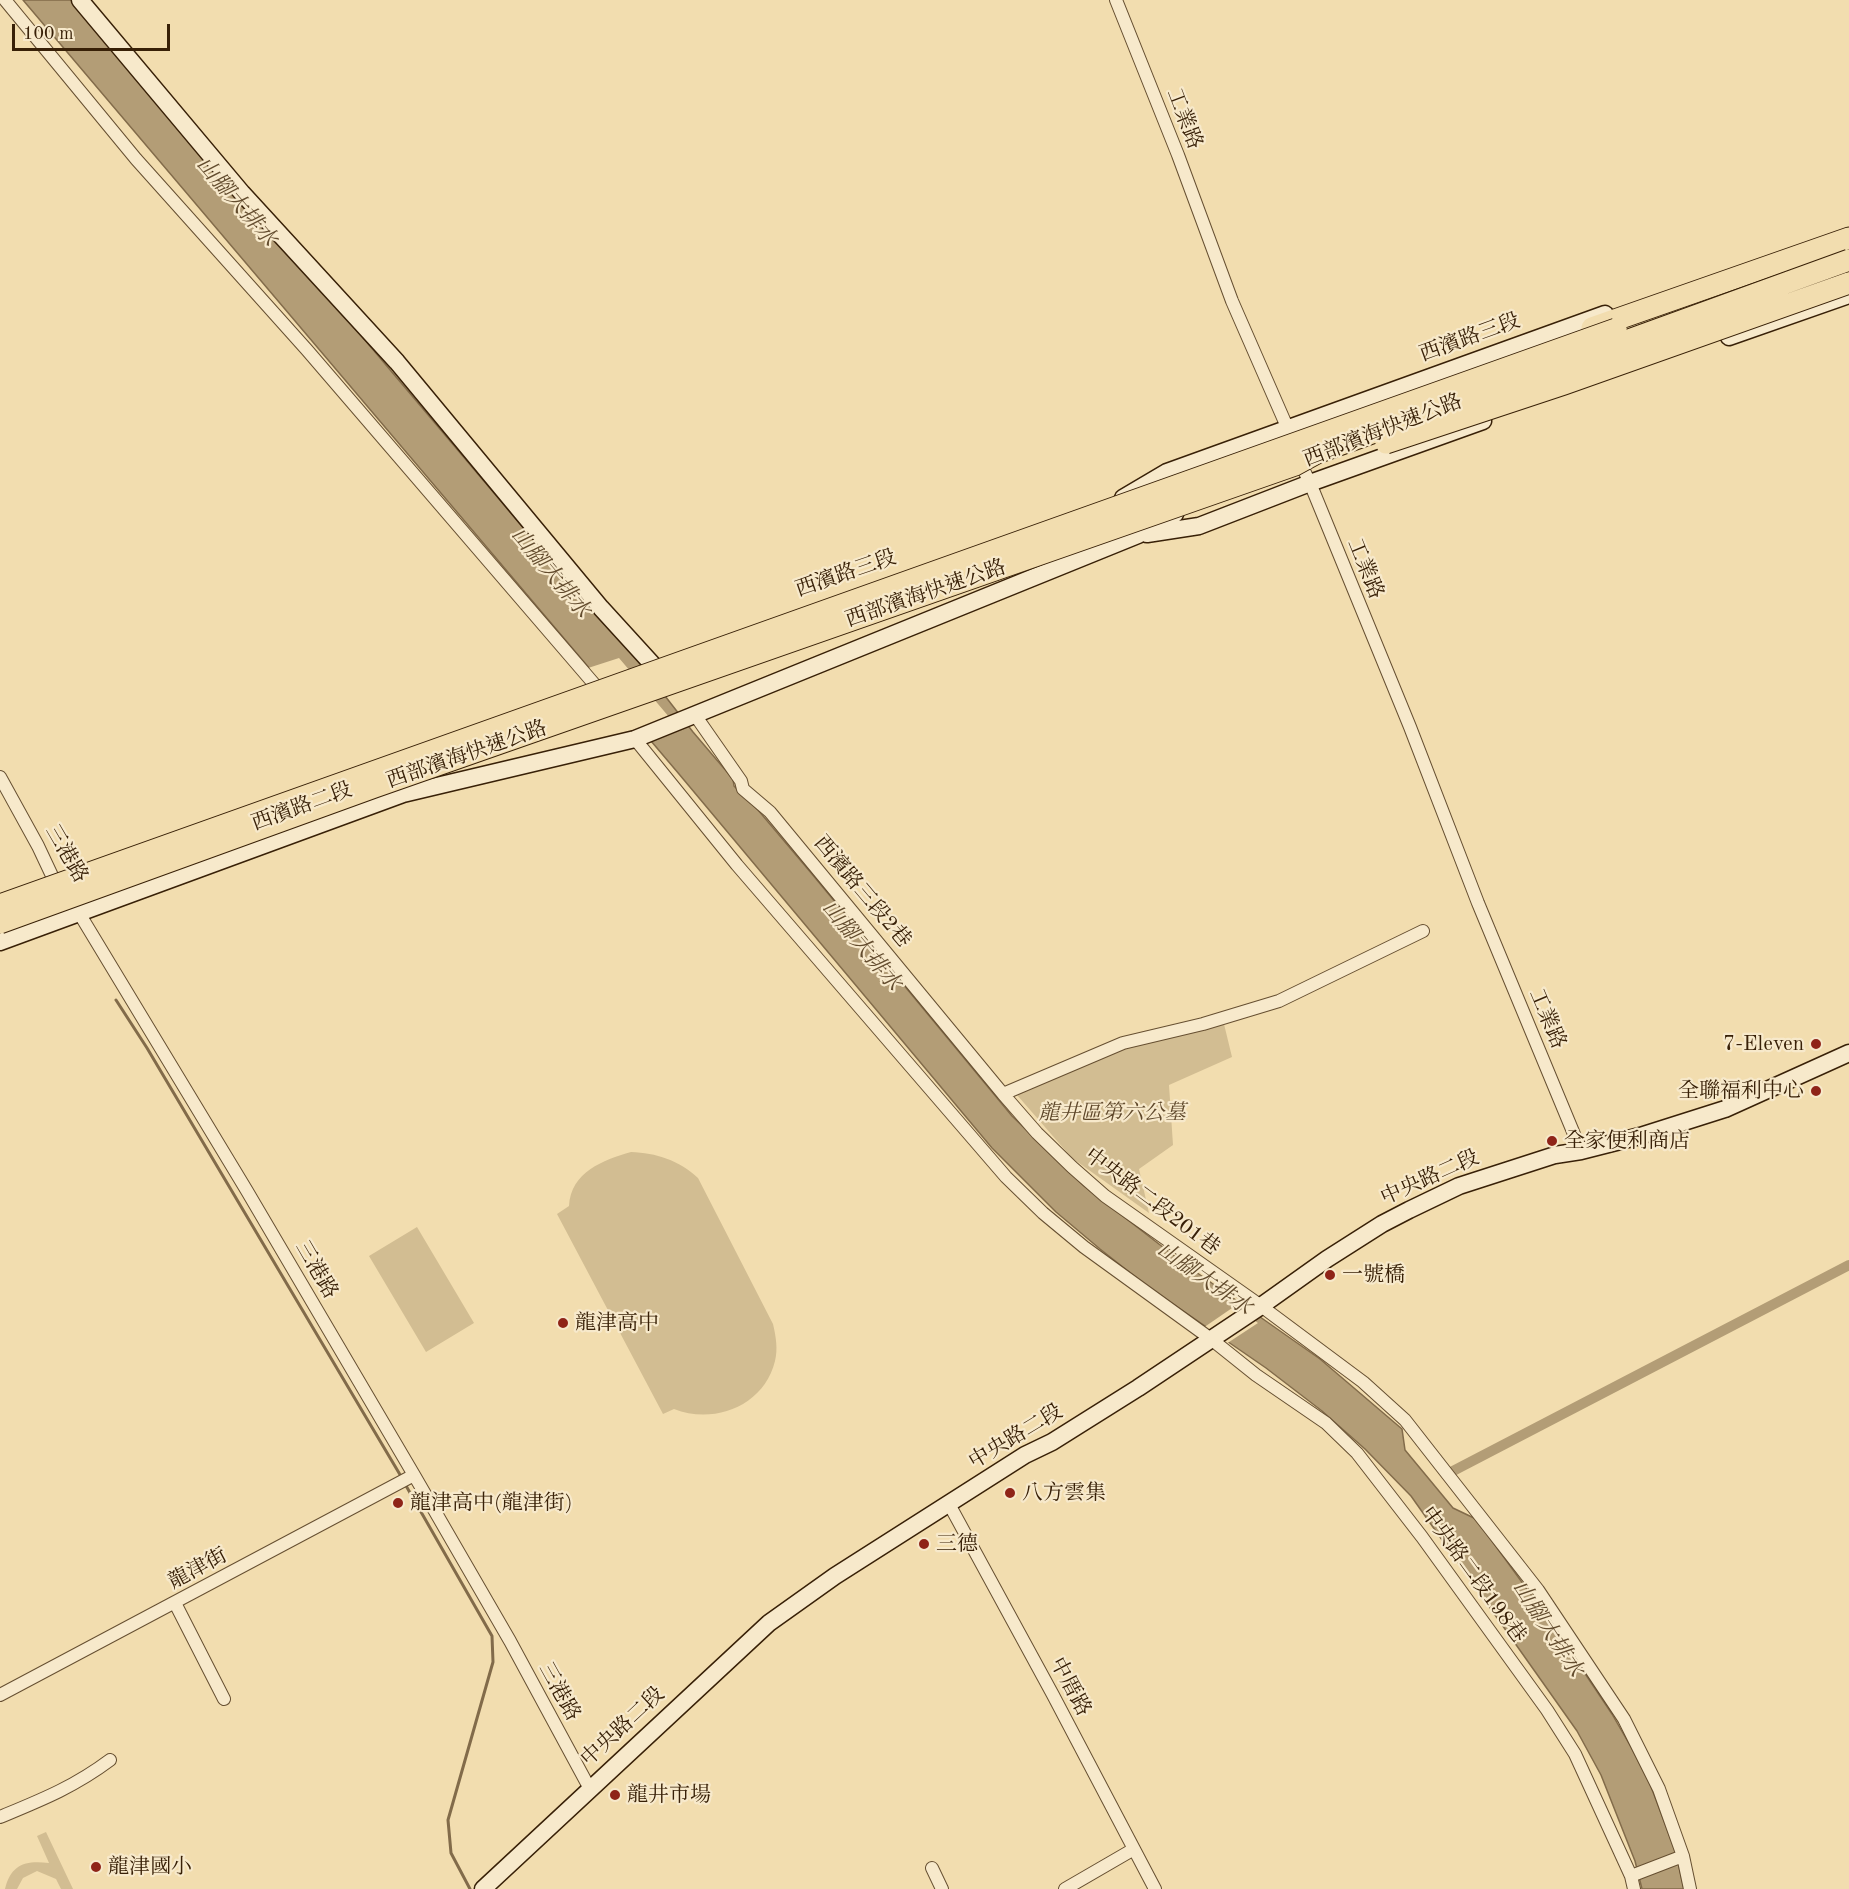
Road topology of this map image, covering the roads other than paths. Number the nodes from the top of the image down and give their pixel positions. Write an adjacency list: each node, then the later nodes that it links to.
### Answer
1 (5, 0): 18 (street)
2 (80, 0): 17 (street)
3 (1116, 0): 11 (street, 工業路)
4 (1849, 228): 11 (street, 西濱路三段)
5 (1849, 238): 10 (highway, bridge)
6 (1849, 247): 10 (highway, 西部濱海快速公路, bridge)
7 (1849, 261): 12 (highway, 西部濱海快速公路, bridge)
8 (1849, 283): 12 (highway, bridge)
9 (1849, 295): 14 (street, 西濱路三段)
10 (1375, 414): 24 (highway, 西部濱海快速公路, bridge)
11 (1289, 430): 12 (street, 工業路); 15 (street, 西濱路三段)
12 (1296, 460): 13 (street, 西濱路三段); 14 (street, 工業路); 26 (highway, 西部濱海快速公路, bridge)
13 (1240, 477): 15 (street, 西濱路三段); 16 (street, 西濱路三段)
14 (1310, 483): 16 (street, 西濱路三段); 31 (street, 工業路)
15 (1112, 504): 17 (street, 西濱路三段)
16 (1138, 535): 19 (street, 西濱路三段)
17 (653, 665): 18 (street, 西濱路三段)
18 (595, 686): 22 (street, 西濱路二段)
19 (694, 715): 20 (street, 西濱路二段); 30 (street, 西濱路三段2巷)
20 (635, 739): 25 (street, 西濱路二段); 33 (street, 中央路二段198巷)
21 (0, 777): 22 (street, 三港路)
22 (54, 880): 23 (street, 西濱路二段); 25 (street, 三港路)
23 (0, 898)
24 (0, 905)
25 (80, 913): 28 (street, 西濱路二段); 34 (street, 三港路)
26 (0, 923)
27 (1423, 931): 30 (street)
28 (0, 942)
29 (1849, 1053): 31 (street, 中央路二段)
30 (1003, 1094): 32 (street, 中央路二段201巷)
31 (1581, 1151): 32 (street, 中央路二段)
32 (1261, 1306): 33 (street, 中央路二段); 43 (street, 中央路二段201巷)
33 (1211, 1340): 35 (street, 中央路二段); 45 (street, 中央路二段198巷)
34 (414, 1475): 36 (street, 龍津街); 40 (street, 三港路)
35 (949, 1504): 40 (street, 中央路二段); 42 (street, 中厝路)
36 (175, 1604): 37 (street, 龍津街); 38 (street)
37 (0, 1695)
38 (224, 1700)
39 (110, 1760): 41 (street)
40 (590, 1789): 46 (street, 中央路二段)
41 (0, 1816)
42 (1134, 1849): 48 (street); 49 (street, 中厝路)
43 (1683, 1856): 45 (street); 51 (street, 中央路二段201巷)
44 (932, 1868): 47 (street)
45 (1631, 1876): 50 (street, 中央路二段198巷)
46 (483, 1889)
47 (942, 1889)
48 (1065, 1889)
49 (1155, 1889)
50 (1634, 1889)
51 (1690, 1889)

